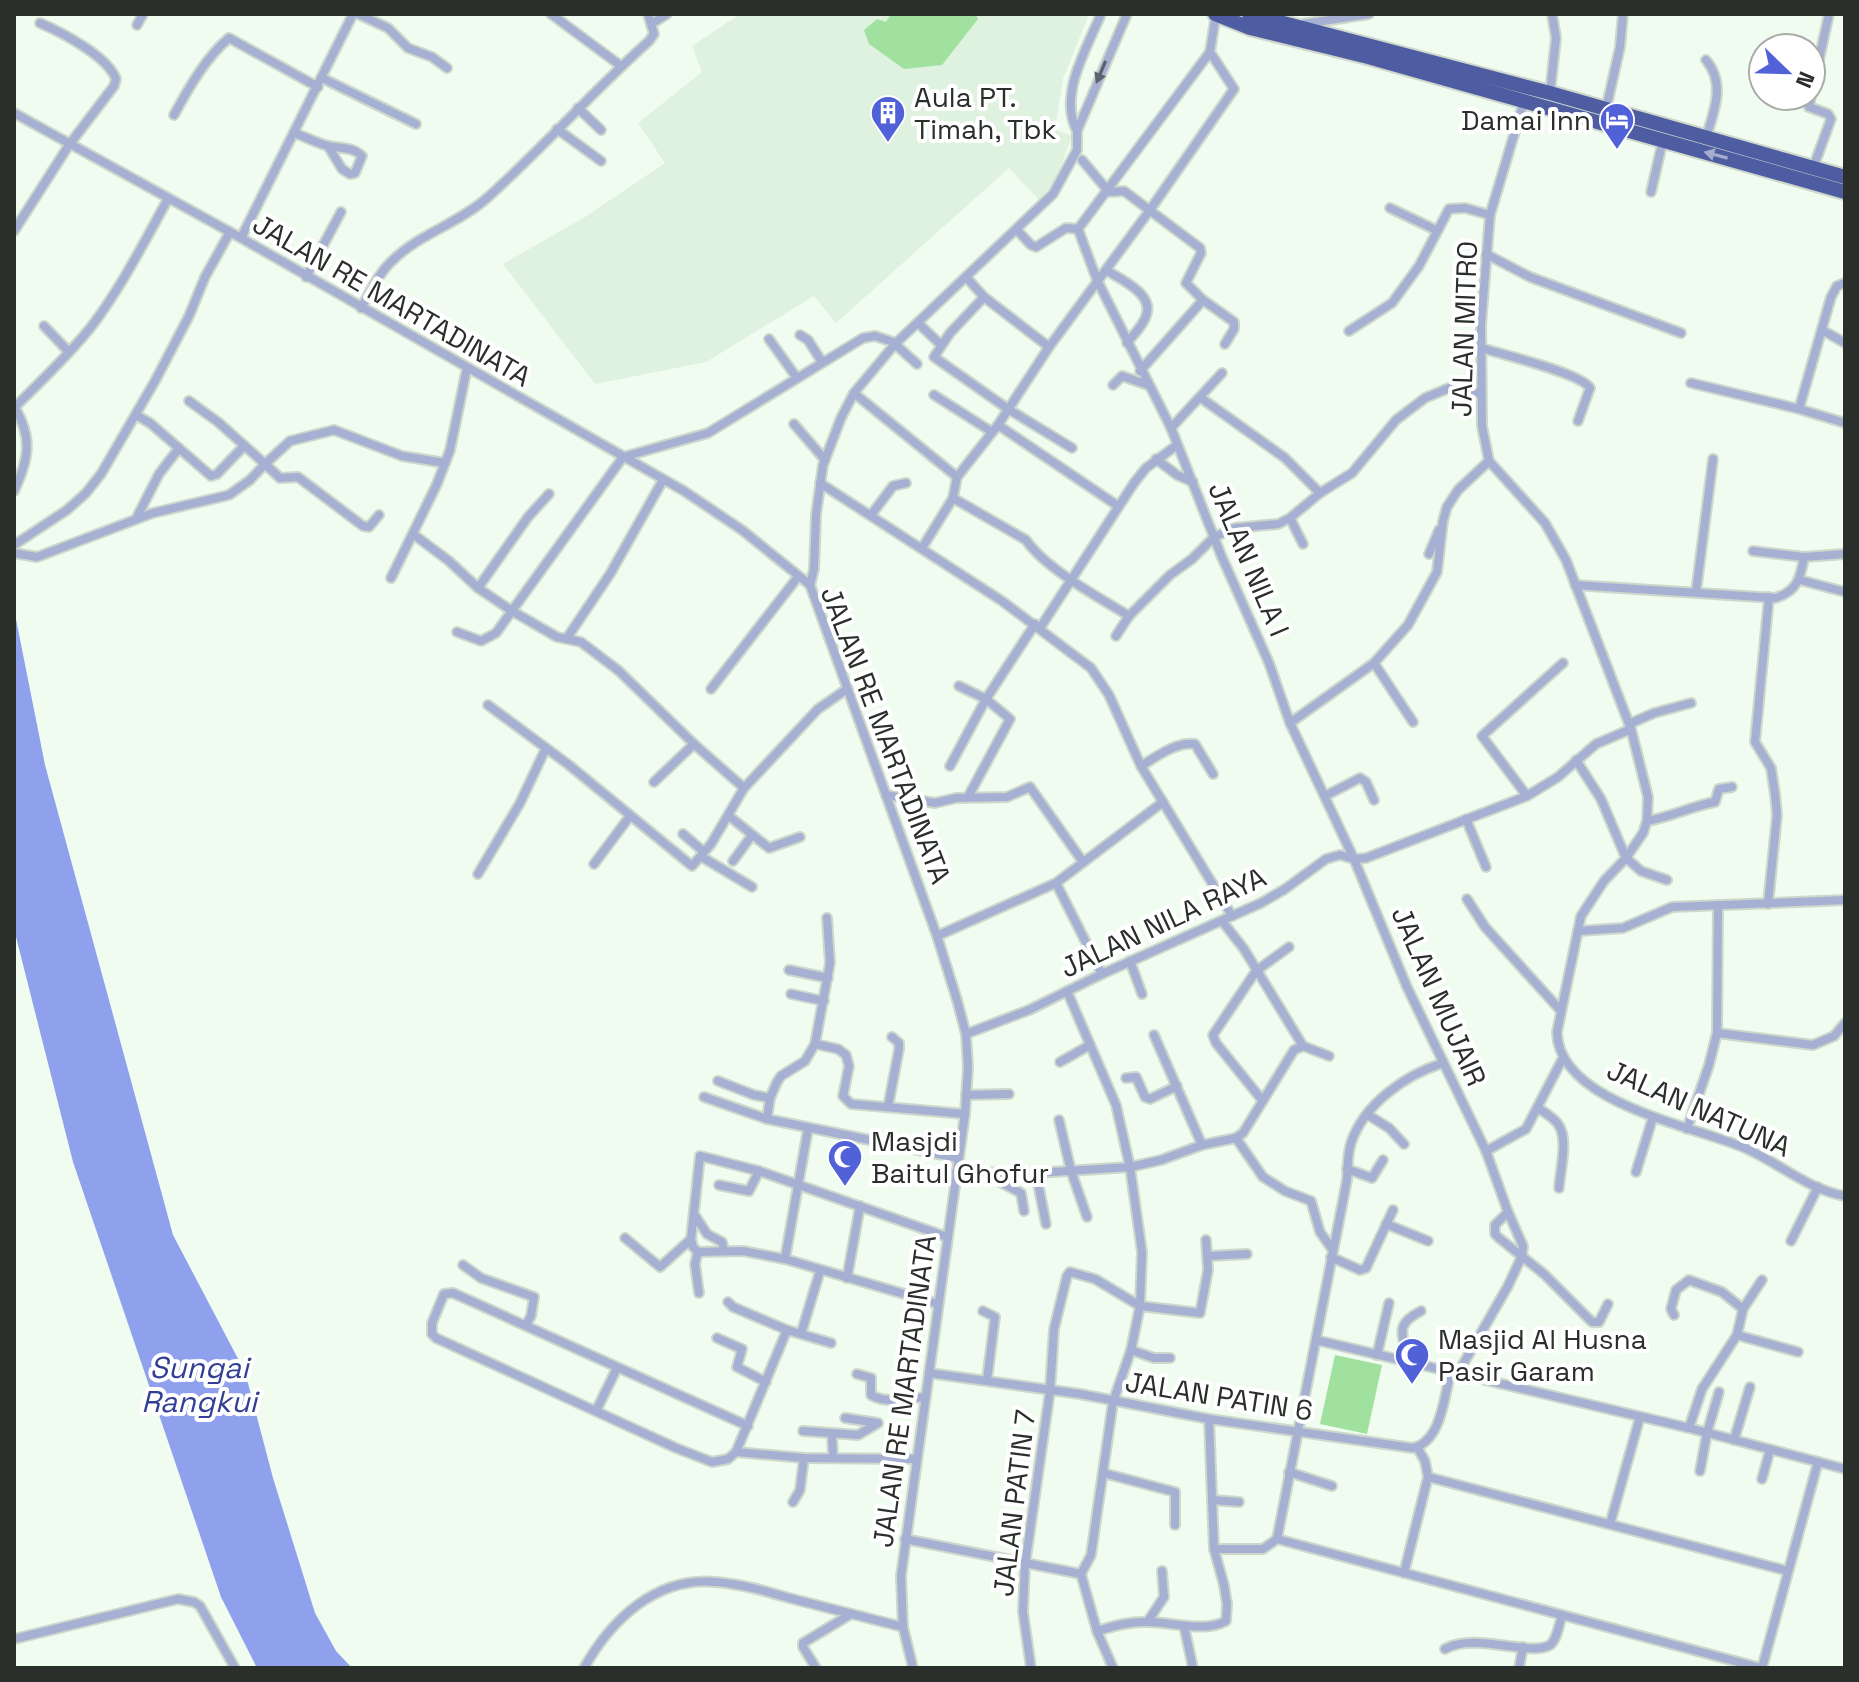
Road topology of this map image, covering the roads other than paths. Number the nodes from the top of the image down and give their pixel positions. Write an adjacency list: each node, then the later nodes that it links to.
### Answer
1 (143, 14): 14 (street)
2 (356, 14): 19 (street); 20 (street)
3 (551, 14): 18 (street)
4 (667, 14): 11 (street)
5 (1101, 14): 31 (street)
6 (1127, 14): 31 (street, one-way to 31)
7 (1215, 14): 12 (highway); 16 (street)
8 (1369, 14): 15 (street)
9 (1552, 14): 21 (street)
10 (1623, 14): 24 (street)
11 (650, 18): 18 (street)
12 (1255, 21): 15 (highway); 22 (highway)
13 (40, 23): 35 (street)
14 (137, 25)
15 (1295, 26): 22 (highway)
16 (1210, 52): 41 (street); 45 (street)
17 (1706, 60): 33 (street)
18 (621, 66): 23 (street)
19 (447, 68)
20 (320, 82): 27 (street); 28 (street); 32 (street)
21 (1550, 93): 22 (highway); 24 (highway)
22 (1526, 94): 34 (highway); 48 (street, JALAN MITRO)
23 (578, 108): 29 (street); 30 (street)
24 (1606, 109): 33 (highway)
25 (1823, 112): 39 (street)
26 (14, 113): 35 (street, JALAN RE MARTADINATA)
27 (174, 115)
28 (416, 124)
29 (557, 129): 38 (street); 63 (street)
30 (601, 130)
31 (1077, 131): 50 (street)
32 (295, 133): 36 (street); 54 (street)
33 (1706, 138): 39 (highway)
34 (1663, 140): 42 (street); 43 (highway, one-way to 34)
35 (69, 145): 44 (street, JALAN RE MARTADINATA); 52 (street)
36 (328, 146)
37 (1082, 160): 41 (street)
38 (601, 161)
39 (1813, 168): 40 (highway)
40 (1845, 177)
41 (1107, 190): 45 (street); 49 (street)
42 (1651, 192)
43 (1845, 192)
44 (168, 199): 53 (street, JALAN RE MARTADINATA); 78 (street)
45 (1147, 208): 56 (street); 62 (street)
46 (1390, 208): 51 (street)
47 (341, 212): 57 (street)
48 (1490, 215): 51 (street); 55 (street, JALAN MITRO)
49 (1078, 229): 50 (street); 59 (street, JALAN NILA I)
50 (1017, 230): 58 (street)
51 (1436, 230): 67 (street)
52 (14, 231)
53 (230, 232): 54 (street, JALAN RE MARTADINATA); 96 (street)
54 (241, 238): 57 (street, JALAN RE MARTADINATA)
55 (1486, 254): 68 (street); 77 (street, JALAN MITRO)
56 (1106, 270): 59 (street); 71 (street)
57 (306, 277): 63 (street, JALAN RE MARTADINATA)
58 (966, 277): 61 (street); 64 (street)
59 (1096, 277): 71 (street, JALAN NILA I); 74 (street)
60 (1845, 283): 66 (street)
61 (984, 297): 74 (street); 76 (street)
62 (1203, 300): 75 (street); 82 (street)
63 (361, 308): 81 (street, JALAN RE MARTADINATA)
64 (918, 323): 73 (street); 76 (street)
65 (44, 326): 78 (street)
66 (1822, 330): 72 (street); 95 (street)
67 (1349, 331)
68 (1681, 333)
69 (800, 335): 79 (street)
70 (769, 339): 84 (street)
71 (1127, 343): 82 (street, JALAN NILA I)
72 (1845, 343)
73 (896, 344): 79 (street); 80 (street); 88 (street)
74 (1046, 344): 93 (street)
75 (1225, 344)
76 (941, 345): 93 (street)
77 (1482, 348): 89 (street, JALAN MITRO); 97 (street)
78 (69, 352): 94 (street)
79 (822, 362): 84 (street)
80 (917, 364)
81 (467, 368): 106 (street, JALAN RE MARTADINATA); 111 (street)
82 (1140, 371): 87 (street, JALAN NILA I)
83 (1222, 373): 91 (street)
84 (797, 378): 106 (street)
85 (1691, 383): 95 (street)
86 (1113, 385): 87 (street)
87 (1148, 385): 101 (street, JALAN NILA I)
88 (854, 393): 109 (street); 113 (street)
89 (1480, 393): 110 (street, JALAN MITRO); 119 (street)
90 (934, 395): 100 (street)
91 (1201, 398): 101 (street); 119 (street)
92 (189, 401): 103 (street)
93 (1004, 406): 100 (street); 105 (street)
94 (14, 407): 118 (street)
95 (1799, 409): 98 (street)
96 (136, 415): 104 (street); 131 (street)
97 (1578, 421)
98 (1845, 423)
99 (794, 424): 109 (street)
100 (990, 428): 113 (street); 122 (street)
101 (1171, 428): 102 (street, JALAN NILA I)
102 (1177, 445): 107 (street); 115 (street, JALAN NILA I)
103 (244, 446): 104 (street); 112 (street)
104 (179, 448): 126 (street)
105 (1072, 448)
106 (623, 457): 114 (street, JALAN RE MARTADINATA); 148 (street)
107 (1156, 459): 115 (street); 122 (street)
108 (1713, 459): 145 (street)
109 (825, 460): 116 (street)
110 (1489, 461): 127 (street); 143 (street)
111 (445, 463): 112 (street); 128 (street)
112 (265, 464): 123 (street); 126 (street)
113 (952, 474): 121 (street)
114 (663, 480): 139 (street, JALAN RE MARTADINATA); 153 (street)
115 (1193, 482): 129 (street, JALAN NILA I)
116 (820, 483): 124 (street); 142 (street)
117 (906, 483): 124 (street)
118 (14, 491)
119 (1320, 493): 125 (street)
120 (549, 494): 144 (street)
121 (953, 498): 132 (street); 140 (street)
122 (1118, 506): 140 (street)
123 (379, 515)
124 (871, 515): 132 (street)
125 (1290, 518): 129 (street); 130 (street)
126 (136, 519): 134 (street)
127 (1443, 521): 135 (street); 154 (street)
128 (413, 534): 138 (street); 144 (street)
129 (1214, 537): 149 (street); 163 (street, JALAN NILA I)
130 (1303, 544)
131 (14, 545)
132 (922, 548): 150 (street)
133 (1753, 551): 137 (street)
134 (14, 553)
135 (1429, 554)
136 (1845, 554): 137 (street)
137 (1804, 557): 141 (street)
138 (391, 578)
139 (797, 578): 142 (street, JALAN RE MARTADINATA); 157 (street)
140 (1072, 580): 149 (street); 150 (street)
141 (1800, 580): 146 (street); 147 (street)
142 (810, 585): 158 (street, JALAN RE MARTADINATA)
143 (1575, 585): 145 (street); 164 (street)
144 (478, 588): 148 (street)
145 (1696, 592): 147 (street)
146 (1845, 592)
147 (1769, 597): 200 (street)
148 (512, 611): 151 (street); 153 (street)
149 (1129, 616): 152 (street)
150 (1037, 626): 159 (street); 169 (street)
151 (457, 632)
152 (1116, 636)
153 (567, 638): 165 (street)
154 (1376, 661): 162 (street); 163 (street)
155 (1563, 663): 177 (street)
156 (959, 686): 159 (street)
157 (711, 689)
158 (847, 689): 173 (street); 174 (street, JALAN RE MARTADINATA)
159 (986, 699): 168 (street); 175 (street)
160 (1691, 703): 164 (street, JALAN NILA RAYA)
161 (488, 705): 166 (street)
162 (1413, 722)
163 (1290, 723): 176 (street, JALAN NILA I)
164 (1630, 726): 167 (street, JALAN NILA RAYA); 183 (street)
165 (694, 744): 171 (street); 173 (street)
166 (546, 748): 180 (street); 194 (street)
167 (1576, 760): 177 (street, JALAN NILA RAYA); 188 (street)
168 (950, 766)
169 (1141, 766): 170 (street); 179 (street)
170 (1213, 774)
171 (654, 782)
172 (1732, 787): 183 (street)
173 (744, 788): 181 (street)
174 (884, 791): 175 (street); 206 (street, JALAN RE MARTADINATA)
175 (970, 794): 191 (street)
176 (1325, 796): 178 (street); 189 (street, JALAN NILA I)
177 (1527, 796): 182 (street, JALAN NILA RAYA)
178 (1374, 800)
179 (1163, 802): 191 (street); 202 (street)
180 (630, 816): 187 (street); 192 (street)
181 (729, 816): 185 (street); 187 (street)
182 (1466, 819): 189 (street, JALAN NILA RAYA); 193 (street)
183 (1647, 821): 188 (street)
184 (683, 834): 187 (street)
185 (752, 835): 186 (street); 190 (street)
186 (800, 837)
187 (703, 854): 197 (street)
188 (1626, 858): 195 (street); 205 (street)
189 (1354, 859): 202 (street, JALAN NILA RAYA); 229 (street, JALAN MUJAIR)
190 (733, 861)
191 (1083, 862): 196 (street)
192 (594, 864)
193 (1486, 867)
194 (478, 874)
195 (1667, 880)
196 (1056, 883): 206 (street); 211 (street)
197 (752, 887)
198 (1467, 899): 217 (street)
199 (1845, 900): 200 (street)
200 (1768, 904): 201 (street)
201 (1718, 905): 205 (street); 219 (street)
202 (1232, 916): 204 (street, JALAN NILA RAYA)
203 (827, 918): 212 (street)
204 (1222, 921): 208 (street, JALAN NILA RAYA); 210 (street)
205 (1578, 931): 217 (street)
206 (937, 936): 220 (street, JALAN RE MARTADINATA)
207 (1289, 947): 210 (street)
208 (1130, 961): 211 (street, JALAN NILA RAYA); 215 (street)
209 (789, 970): 212 (street)
210 (1256, 971): 225 (street); 237 (street)
211 (1102, 974): 213 (street, JALAN NILA RAYA)
212 (828, 978): 216 (street)
213 (1067, 991): 220 (street, JALAN NILA RAYA); 224 (street)
214 (791, 994): 216 (street)
215 (1142, 994)
216 (824, 1001): 223 (street)
217 (1561, 1011): 227 (street)
218 (1845, 1023): 219 (street)
219 (1717, 1033): 246 (street)
220 (966, 1034): 234 (street, JALAN RE MARTADINATA)
221 (1154, 1035): 232 (street)
222 (892, 1037): 238 (street)
223 (815, 1044): 236 (street); 238 (street)
224 (1090, 1045): 228 (street); 253 (street)
225 (1303, 1046): 226 (street); 237 (street)
226 (1329, 1056)
227 (1563, 1058): 239 (street); 242 (street, JALAN NATUNA)
228 (1060, 1062)
229 (1443, 1063): 241 (street); 250 (street, JALAN MUJAIR)
230 (1126, 1078): 232 (street)
231 (718, 1081): 236 (street)
232 (1177, 1086): 249 (street)
233 (1009, 1094): 234 (street)
234 (966, 1095): 240 (street, JALAN RE MARTADINATA)
235 (704, 1097): 243 (street)
236 (770, 1098): 243 (street)
237 (1262, 1100): 247 (street)
238 (888, 1107): 240 (street)
239 (1538, 1108): 250 (street); 264 (street)
240 (965, 1114): 251 (street, JALAN RE MARTADINATA)
241 (1368, 1115): 248 (street); 254 (street)
242 (1653, 1117): 246 (street, JALAN NATUNA); 258 (street)
243 (767, 1119): 245 (street)
244 (1059, 1120): 256 (street)
245 (808, 1129): 251 (street); 262 (street)
246 (1687, 1129): 263 (street, JALAN NATUNA)
247 (1236, 1138): 249 (street); 282 (street)
248 (1404, 1144)
249 (1202, 1145): 253 (street)
250 (1486, 1151): 270 (street, JALAN MUJAIR)
251 (958, 1158): 257 (street, JALAN RE MARTADINATA)
252 (1383, 1160): 254 (street)
253 (1130, 1167): 256 (street); 296 (street)
254 (1347, 1169): 282 (street)
255 (759, 1171): 261 (street); 262 (street); 269 (street)
256 (1071, 1171): 259 (street); 271 (street)
257 (956, 1172): 260 (street); 274 (street, JALAN RE MARTADINATA)
258 (1636, 1172)
259 (1036, 1173): 260 (street); 272 (street)
260 (997, 1174): 268 (street)
261 (719, 1185)
262 (796, 1185): 266 (street); 286 (street)
263 (1818, 1187): 265 (street, JALAN NATUNA); 279 (street)
264 (1559, 1188)
265 (1845, 1196)
266 (860, 1206): 274 (street); 289 (street)
267 (1393, 1210): 273 (street)
268 (1024, 1211)
269 (693, 1212): 276 (street); 280 (street)
270 (1508, 1212): 285 (street, JALAN MUJAIR); 285 (street)
271 (1087, 1217)
272 (1046, 1224)
273 (1386, 1224): 278 (street); 282 (street)
274 (947, 1237): 294 (street, JALAN RE MARTADINATA)
275 (625, 1238): 276 (street)
276 (691, 1239): 281 (street)
277 (1206, 1240): 284 (street)
278 (1428, 1241)
279 (1791, 1241)
280 (724, 1251): 281 (street); 286 (street)
281 (698, 1252): 291 (street)
282 (1331, 1253): 306 (street)
283 (1247, 1254): 284 (street)
284 (1208, 1256): 296 (street)
285 (1522, 1256): 295 (street); 314 (street)
286 (785, 1259): 288 (street)
287 (463, 1265): 301 (street)
288 (820, 1271): 289 (street); 303 (street)
289 (847, 1278): 294 (street)
290 (1762, 1280): 297 (street)
291 (699, 1293)
292 (728, 1302): 302 (street)
293 (1389, 1303): 310 (street)
294 (938, 1304): 315 (street, JALAN RE MARTADINATA)
295 (1608, 1304)
296 (1140, 1306): 308 (street); 320 (street, JALAN PATIN 7)
297 (1743, 1309): 300 (street); 304 (street)
298 (983, 1311): 317 (street)
299 (1421, 1311): 312 (street)
300 (1674, 1315)
301 (526, 1325): 313 (street); 324 (street)
302 (787, 1330): 303 (street); 318 (street)
303 (801, 1334): 307 (street)
304 (1737, 1335): 309 (street); 329 (street)
305 (717, 1338): 318 (street)
306 (1316, 1340): 310 (street); 331 (street)
307 (831, 1343)
308 (1131, 1350): 311 (street); 323 (street)
309 (1798, 1352)
310 (1377, 1355): 312 (street)
311 (1170, 1358)
312 (1406, 1361): 314 (street)
313 (617, 1368): 324 (street); 328 (street)
314 (1454, 1372): 325 (street); 334 (street)
315 (929, 1373): 317 (street, JALAN PATIN 6); 322 (street, JALAN RE MARTADINATA)
316 (857, 1374): 322 (street)
317 (987, 1380): 320 (street, JALAN PATIN 6)
318 (766, 1382): 328 (street)
319 (1750, 1387): 335 (street)
320 (1050, 1391): 323 (street, JALAN PATIN 6); 359 (street, JALAN PATIN 7)
321 (1719, 1392): 332 (street)
322 (925, 1397): 341 (street, JALAN RE MARTADINATA)
323 (1113, 1402): 327 (street, JALAN PATIN 6); 347 (street)
324 (596, 1411): 338 (street)
325 (1640, 1417): 329 (street); 354 (street)
326 (845, 1418): 333 (street)
327 (1209, 1419): 331 (street, JALAN PATIN 6); 351 (street)
328 (748, 1426): 338 (street)
329 (1689, 1428): 332 (street)
330 (803, 1431): 333 (street)
331 (1298, 1431): 336 (street, JALAN PATIN 6); 346 (street)
332 (1707, 1433): 335 (street); 345 (street)
333 (832, 1435): 339 (street)
334 (1430, 1439): 336 (street); 342 (street)
335 (1734, 1440): 337 (street)
336 (1417, 1447): 342 (street)
337 (1770, 1450): 343 (street); 349 (street)
338 (736, 1452): 340 (street)
339 (833, 1456): 340 (street); 341 (street)
340 (804, 1458): 352 (street)
341 (916, 1459): 356 (street, JALAN RE MARTADINATA)
342 (1425, 1461): 348 (street)
343 (1818, 1462): 344 (street); 361 (street)
344 (1845, 1469)
345 (1700, 1471)
346 (1289, 1472): 350 (street); 357 (street)
347 (1103, 1473): 355 (street); 363 (street)
348 (1428, 1477): 354 (street); 362 (street)
349 (1762, 1479)
350 (1332, 1486)
351 (1212, 1500): 353 (street); 358 (street)
352 (793, 1502)
353 (1239, 1502)
354 (1610, 1524): 361 (street)
355 (1175, 1525)
356 (905, 1539): 359 (street); 368 (street, JALAN RE MARTADINATA)
357 (1277, 1539): 358 (street); 362 (street)
358 (1214, 1549): 367 (street)
359 (1025, 1565): 363 (street); 377 (street, JALAN PATIN 7)
360 (1162, 1571): 366 (street)
361 (1788, 1571): 381 (street)
362 (1404, 1573): 365 (street)
363 (1081, 1574): 369 (street)
364 (851, 1614): 368 (street); 374 (street); 375 (street)
365 (1562, 1616): 371 (street); 381 (street)
366 (1148, 1621): 367 (street); 369 (street)
367 (1184, 1626): 379 (street)
368 (903, 1627): 376 (street, JALAN RE MARTADINATA)
369 (1097, 1631): 378 (street)
370 (14, 1639): 373 (street)
371 (1523, 1647): 372 (street); 380 (street)
372 (1445, 1649)
373 (235, 1668)
374 (584, 1668)
375 (816, 1668)
376 (913, 1668)
377 (1031, 1668)
378 (1113, 1668)
379 (1193, 1668)
380 (1519, 1668)
381 (1761, 1668)

